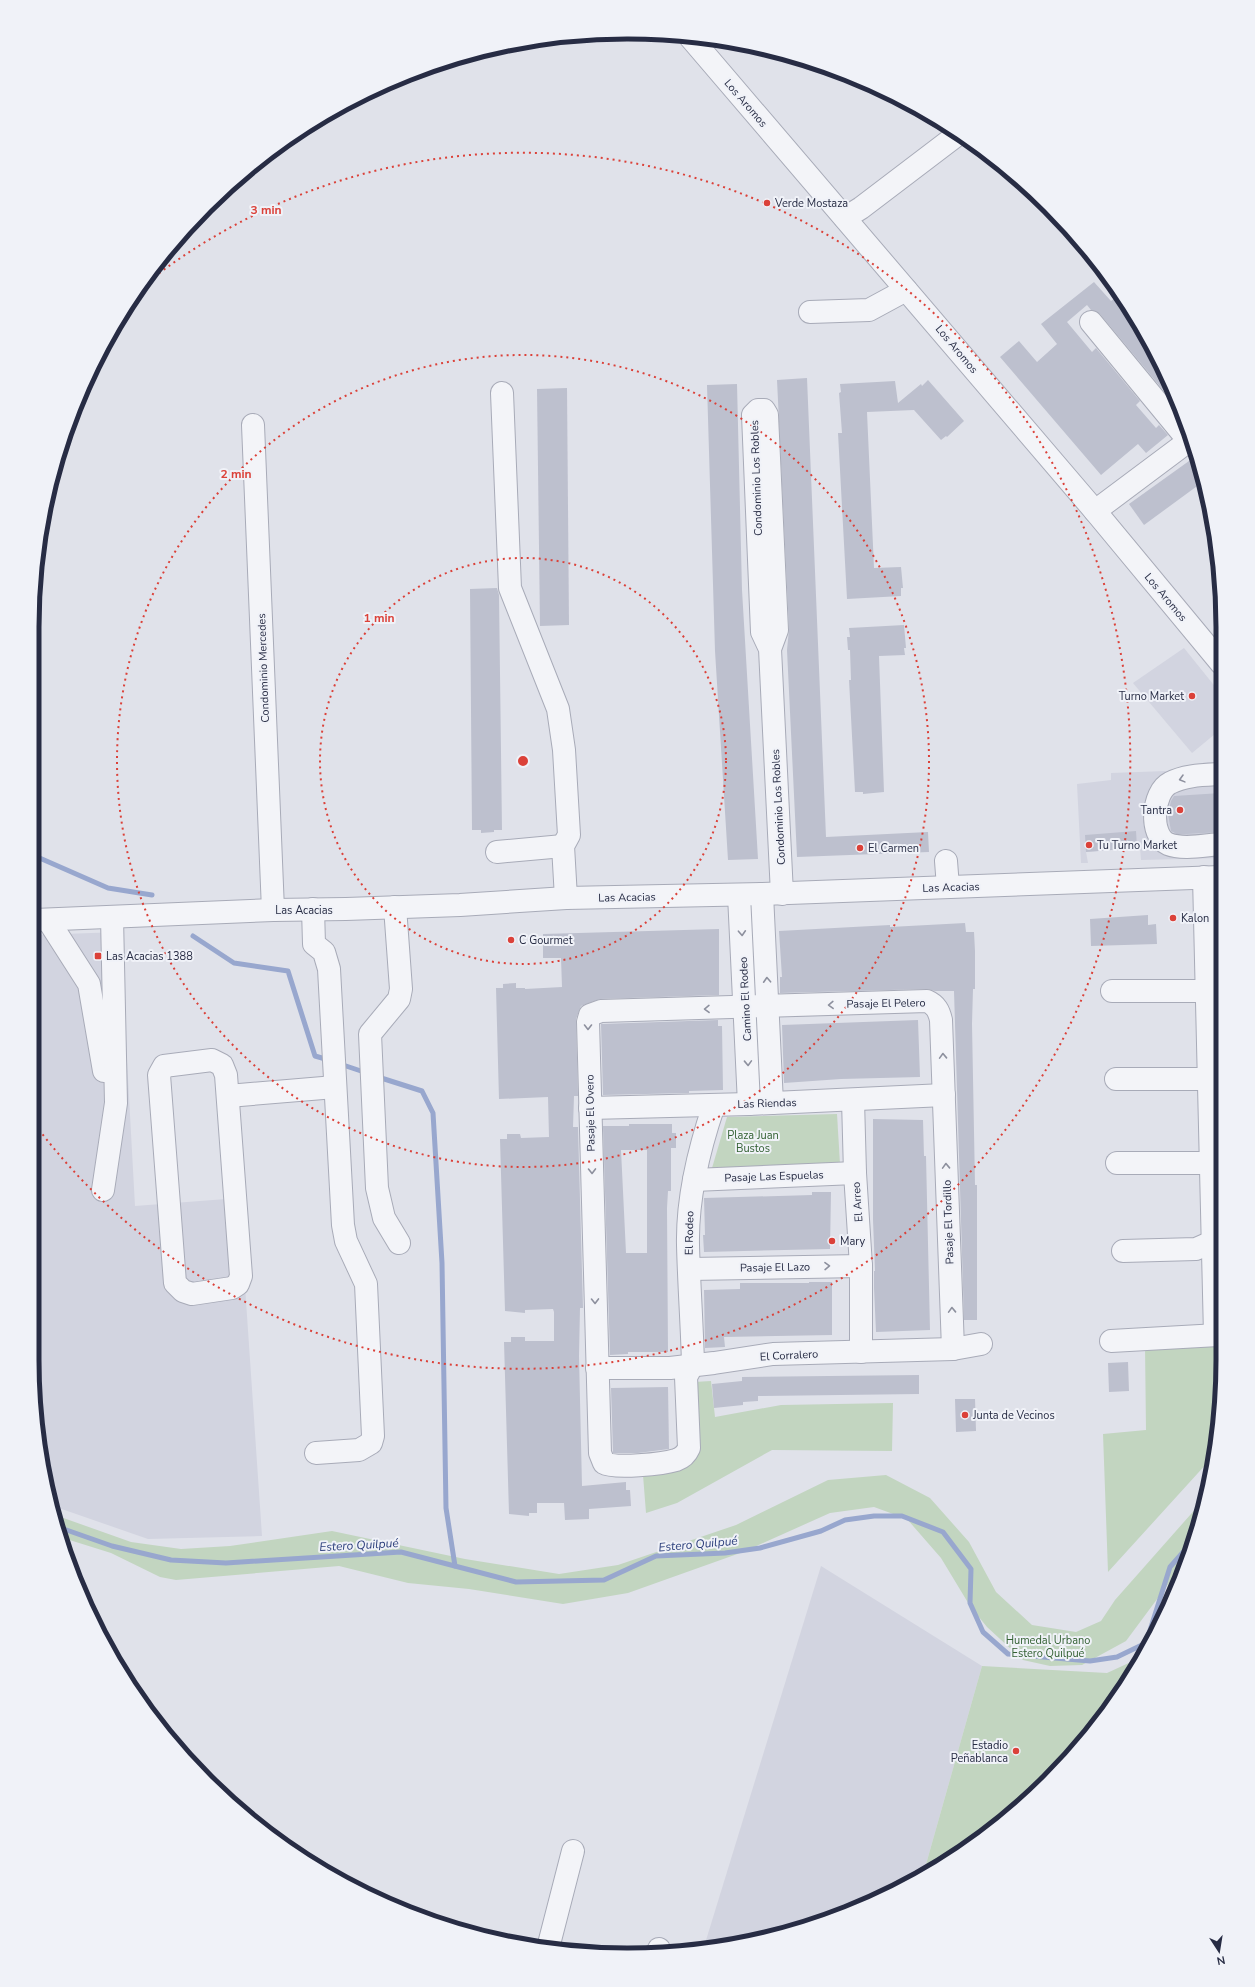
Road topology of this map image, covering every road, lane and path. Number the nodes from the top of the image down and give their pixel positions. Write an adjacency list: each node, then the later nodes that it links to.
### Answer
1 (695, 43): 3 (street, Los Aromos)
2 (953, 137): 3 (street)
3 (845, 218): 4 (street, Los Aromos)
4 (906, 290): 5 (street); 11 (street, Los Aromos)
5 (810, 312)
6 (1091, 322): 9 (street)
7 (502, 393): 16 (street)
8 (253, 425): 25 (street, Condominio Mercedes)
9 (1182, 431)
10 (1186, 443): 11 (street)
11 (1095, 511): 13 (street, Los Aromos)
12 (770, 649): 12 (street, Condominio Los Robles); 22 (street, Condominio Los Robles)
13 (1216, 657)
14 (1216, 774): 15 (street, one-way to 15)
15 (1216, 844)
16 (563, 846): 17 (street); 23 (street)
17 (497, 852)
18 (946, 861): 20 (street)
19 (1212, 877): 20 (street, Las Acacias); 30 (street)
20 (948, 887): 22 (street, Las Acacias)
21 (739, 894): 22 (street, Las Acacias); 23 (street, Las Acacias); 32 (street, Camino El Rodeo, one-way to 32)
22 (772, 894): 31 (street, Camino El Rodeo, one-way to 22)
23 (566, 898): 24 (street, Las Acacias)
24 (395, 907): 26 (street, Las Acacias); 50 (street)
25 (273, 910): 26 (street, Las Acacias); 27 (street, Las Acacias)
26 (313, 910): 35 (street)
27 (112, 917): 28 (street, Las Acacias); 39 (street)
28 (41, 920): 39 (street)
29 (1112, 991): 30 (street)
30 (1213, 991): 34 (street)
31 (769, 1007): 32 (street); 36 (street, Pasaje El Pelero, one-way to 31); 40 (street, Camino El Rodeo)
32 (746, 1008): 41 (street, Camino El Rodeo, one-way to 41); 43 (street, Pasaje El Overo, one-way to 43)
33 (1116, 1078): 34 (street)
34 (1208, 1079): 44 (street)
35 (335, 1087): 37 (street); 62 (street)
36 (944, 1095): 38 (street, Las Riendas); 58 (street, Pasaje El Tordillo, one-way to 36)
37 (228, 1096): 37 (street)
38 (854, 1100): 40 (street, Las Riendas); 46 (street, El Arreo)
39 (116, 1103): 48 (street)
40 (772, 1103): 41 (street, Las Riendas)
41 (749, 1104): 42 (street, Las Riendas)
42 (714, 1105): 43 (street, Las Riendas); 47 (street, El Rodeo)
43 (590, 1108): 61 (street, Pasaje El Overo, one-way to 61)
44 (1213, 1156): 45 (street); 49 (street)
45 (1117, 1163)
46 (855, 1173): 47 (street, Pasaje Las Espuelas); 52 (street, El Arreo)
47 (694, 1180): 53 (street, El Rodeo)
48 (103, 1190)
49 (1215, 1241): 51 (street); 54 (street)
50 (399, 1243)
51 (1123, 1251)
52 (861, 1266): 53 (street, Pasaje El Lazo, one-way to 52); 59 (street, El Arreo)
53 (690, 1270): 60 (street, El Rodeo)
54 (1216, 1288)
55 (1216, 1335): 56 (street)
56 (1111, 1341)
57 (981, 1344): 58 (street, El Corralero)
58 (953, 1349): 59 (street, El Corralero)
59 (861, 1352): 60 (street, El Corralero)
60 (693, 1364): 61 (street, El Corralero); 61 (street, Pasaje El Overo)
61 (596, 1368)
62 (316, 1453)
63 (573, 1851): 64 (street)
64 (549, 1943)

